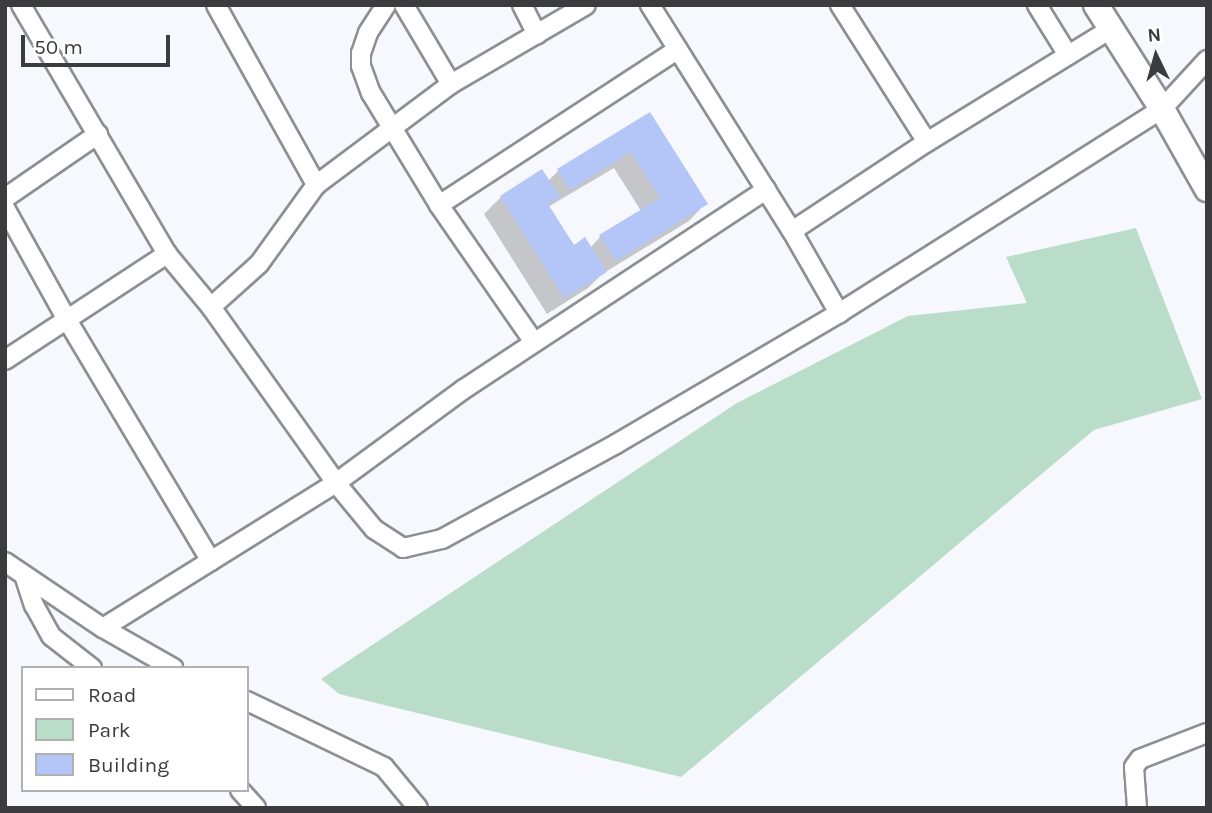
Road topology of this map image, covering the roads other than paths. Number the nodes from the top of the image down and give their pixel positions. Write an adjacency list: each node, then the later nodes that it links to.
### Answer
1 (21, 5): 19 (street)
2 (216, 5): 21 (street)
3 (386, 5): 18 (street)
4 (404, 5): 16 (street)
5 (522, 5): 12 (street)
6 (586, 5): 12 (street)
7 (650, 5): 13 (street)
8 (840, 5): 20 (street)
9 (1037, 5): 14 (street)
10 (1096, 5): 11 (street)
11 (1111, 29): 14 (street); 17 (street)
12 (537, 34): 16 (street)
13 (678, 50): 23 (street); 25 (street)
14 (1068, 55): 20 (street)
15 (1207, 61): 17 (street)
16 (451, 84): 18 (street)
17 (1162, 109): 22 (street); 30 (street)
18 (390, 128): 21 (street); 25 (street)
19 (98, 134): 24 (street); 28 (street)
20 (927, 142): 27 (street)
21 (316, 185): 29 (street)
22 (1207, 188)
23 (766, 190): 27 (street); 32 (street)
24 (5, 198)
25 (439, 205): 32 (street)
26 (5, 208): 31 (street)
27 (792, 231): 30 (street)
28 (167, 254): 29 (street); 31 (street)
29 (211, 307): 34 (street)
30 (839, 313): 34 (street)
31 (66, 318): 33 (street); 35 (street)
32 (534, 342): 34 (street)
33 (5, 360)
34 (336, 483): 35 (street)
35 (211, 561): 38 (street)
36 (5, 562): 37 (street)
37 (24, 575): 38 (street); 39 (street)
38 (103, 628): 40 (street)
39 (89, 666)
40 (170, 666)
41 (248, 701): 45 (street)
42 (1207, 733): 46 (street)
43 (242, 792): 44 (street)
44 (256, 808)
45 (418, 808)
46 (1138, 808)

